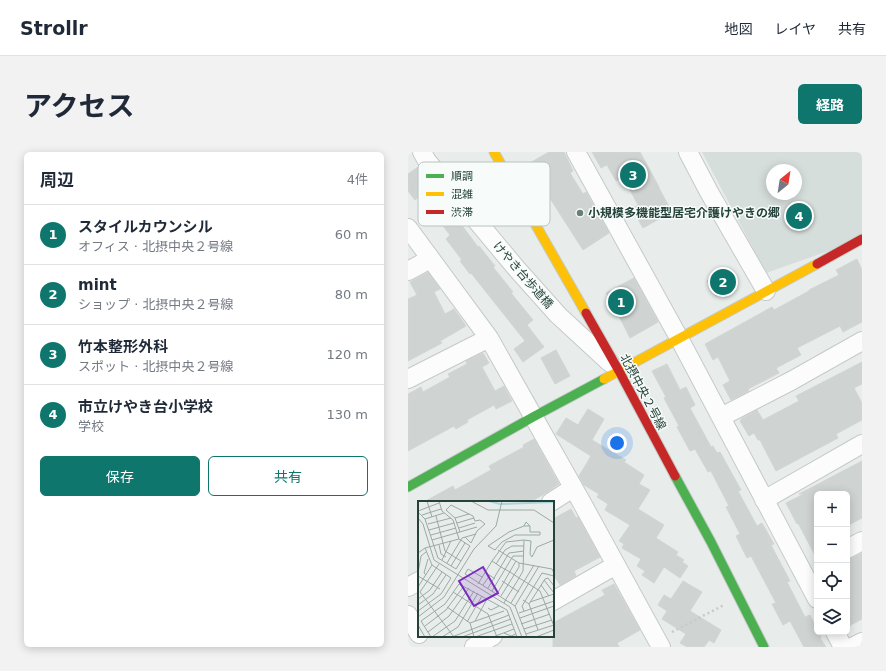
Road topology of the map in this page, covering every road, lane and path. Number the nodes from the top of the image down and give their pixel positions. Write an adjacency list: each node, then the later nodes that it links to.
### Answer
1 (422, 152): 5 (street, けやき台歩道橋)
2 (494, 152): 6 (street, 北摂中央２号線)
3 (576, 152): 15 (street)
4 (688, 152): 13 (street)
5 (428, 162)
6 (500, 162)
7 (481, 226): 17 (street, けやき台歩道橋)
8 (536, 226): 17 (street, 北摂中央２号線)
9 (408, 228): 11 (street)
10 (860, 244): 13 (street)
11 (430, 259): 12 (street); 14 (street)
12 (408, 271)
13 (766, 291): 15 (street)
14 (489, 338): 18 (street); 19 (street)
15 (679, 338): 17 (street); 20 (street)
16 (862, 341): 20 (street)
17 (619, 371): 19 (street); 33 (street, 北摂中央２号線)
18 (408, 379)
19 (533, 417): 22 (street); 23 (street)
20 (721, 417): 24 (street)
21 (862, 444): 24 (street)
22 (408, 487)
23 (573, 488): 25 (street); 28 (street)
24 (764, 500): 29 (street)
25 (553, 501)
26 (862, 541): 27 (street)
27 (850, 547)
28 (616, 565): 34 (street); 41 (street)
29 (810, 569): 31 (street)
30 (418, 581): 32 (street)
31 (814, 586)
32 (408, 587)
33 (739, 598): 41 (path); 44 (street, 北摂中央２号線)
34 (554, 600)
35 (408, 614): 36 (street)
36 (418, 633)
37 (837, 635): 45 (street)
38 (420, 637): 42 (street)
39 (491, 637): 43 (street)
40 (862, 642): 46 (street)
41 (654, 645)
42 (426, 647)
43 (474, 647)
44 (764, 647)
45 (843, 647)
46 (852, 647)

